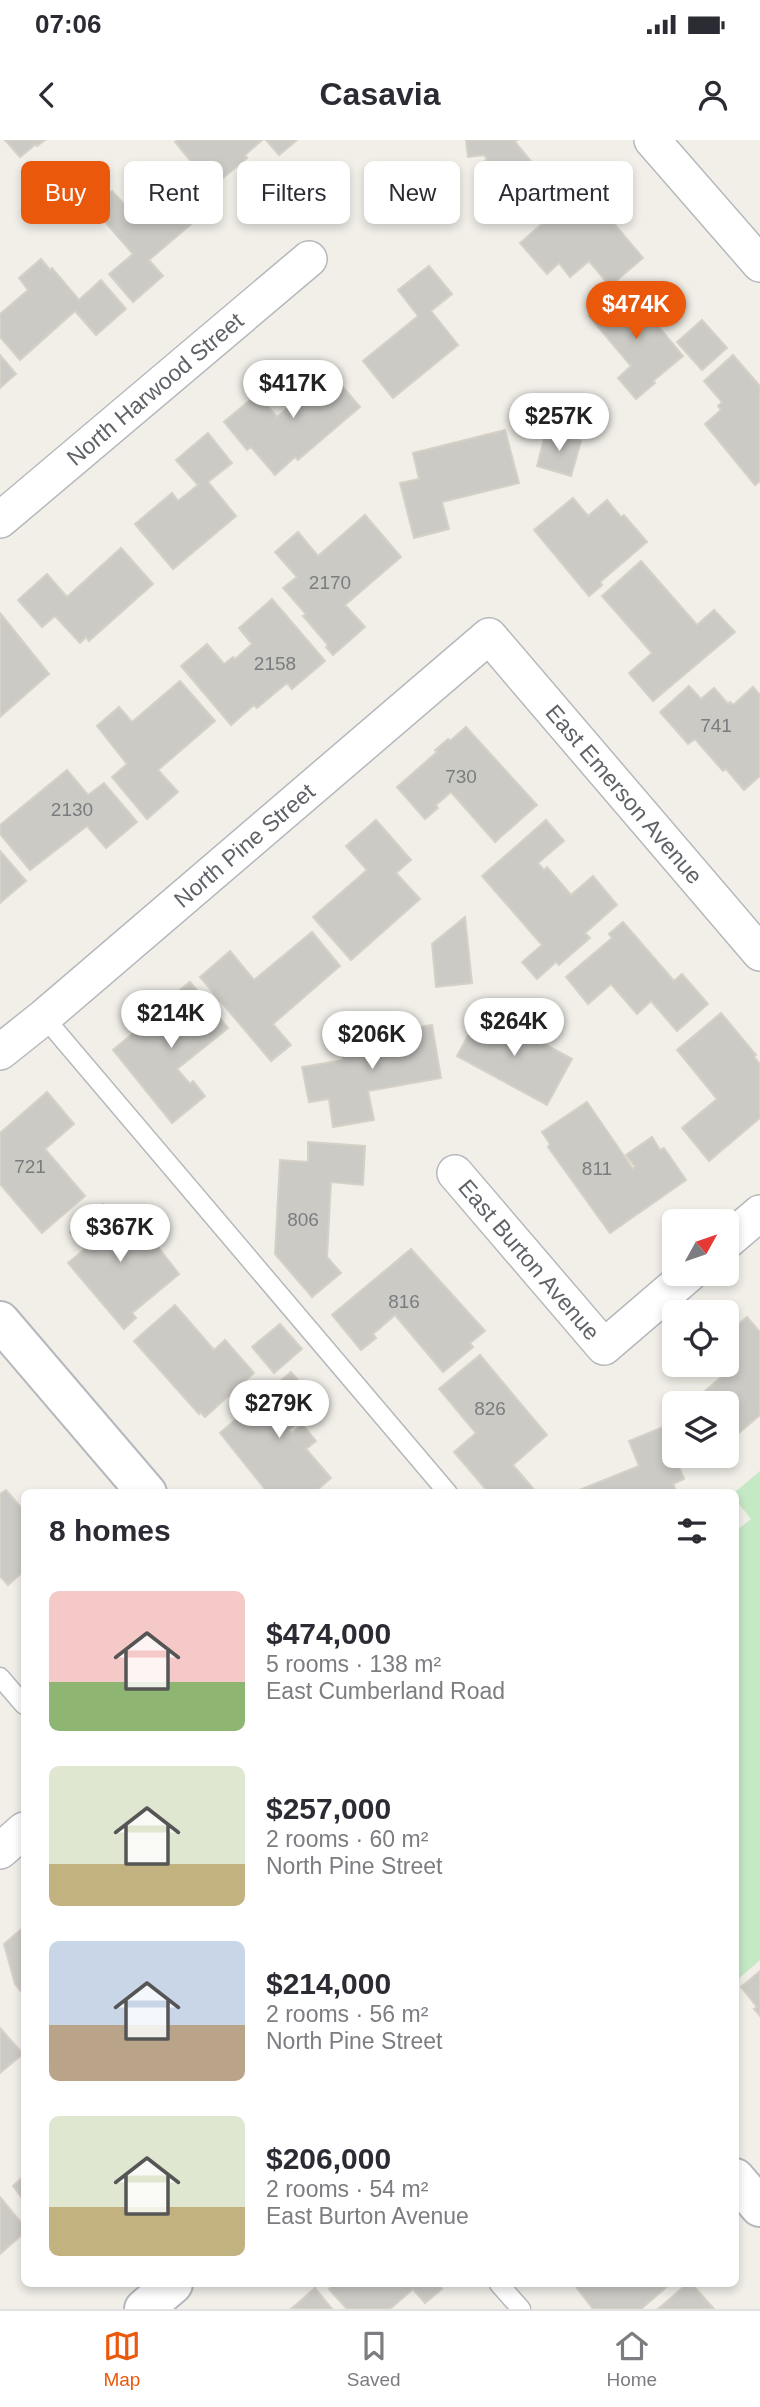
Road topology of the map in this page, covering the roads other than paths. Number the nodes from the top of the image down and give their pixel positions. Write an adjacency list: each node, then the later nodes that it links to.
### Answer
1 (652, 140): 3 (street)
2 (309, 259): 4 (street, North Harwood Street)
3 (760, 264)
4 (0, 520)
5 (489, 636): 6 (street, East Emerson Avenue); 7 (street, North Pine Street)
6 (760, 953)
7 (44, 1017): 8 (street, North Pine Street); 15 (lane)
8 (0, 1052)
9 (455, 1173): 12 (street, East Burton Avenue)
10 (760, 1213): 11 (street)
11 (739, 1231)
12 (675, 1286)
13 (0, 1321): 14 (street)
14 (144, 1489)
15 (445, 1489)
16 (0, 1677): 17 (lane)
17 (21, 1702)
18 (21, 1832): 19 (street)
19 (0, 1851)
20 (739, 2183): 21 (street)
21 (760, 2207)
22 (170, 2287): 24 (street)
23 (502, 2287): 25 (lane)
24 (144, 2309)
25 (521, 2309)

